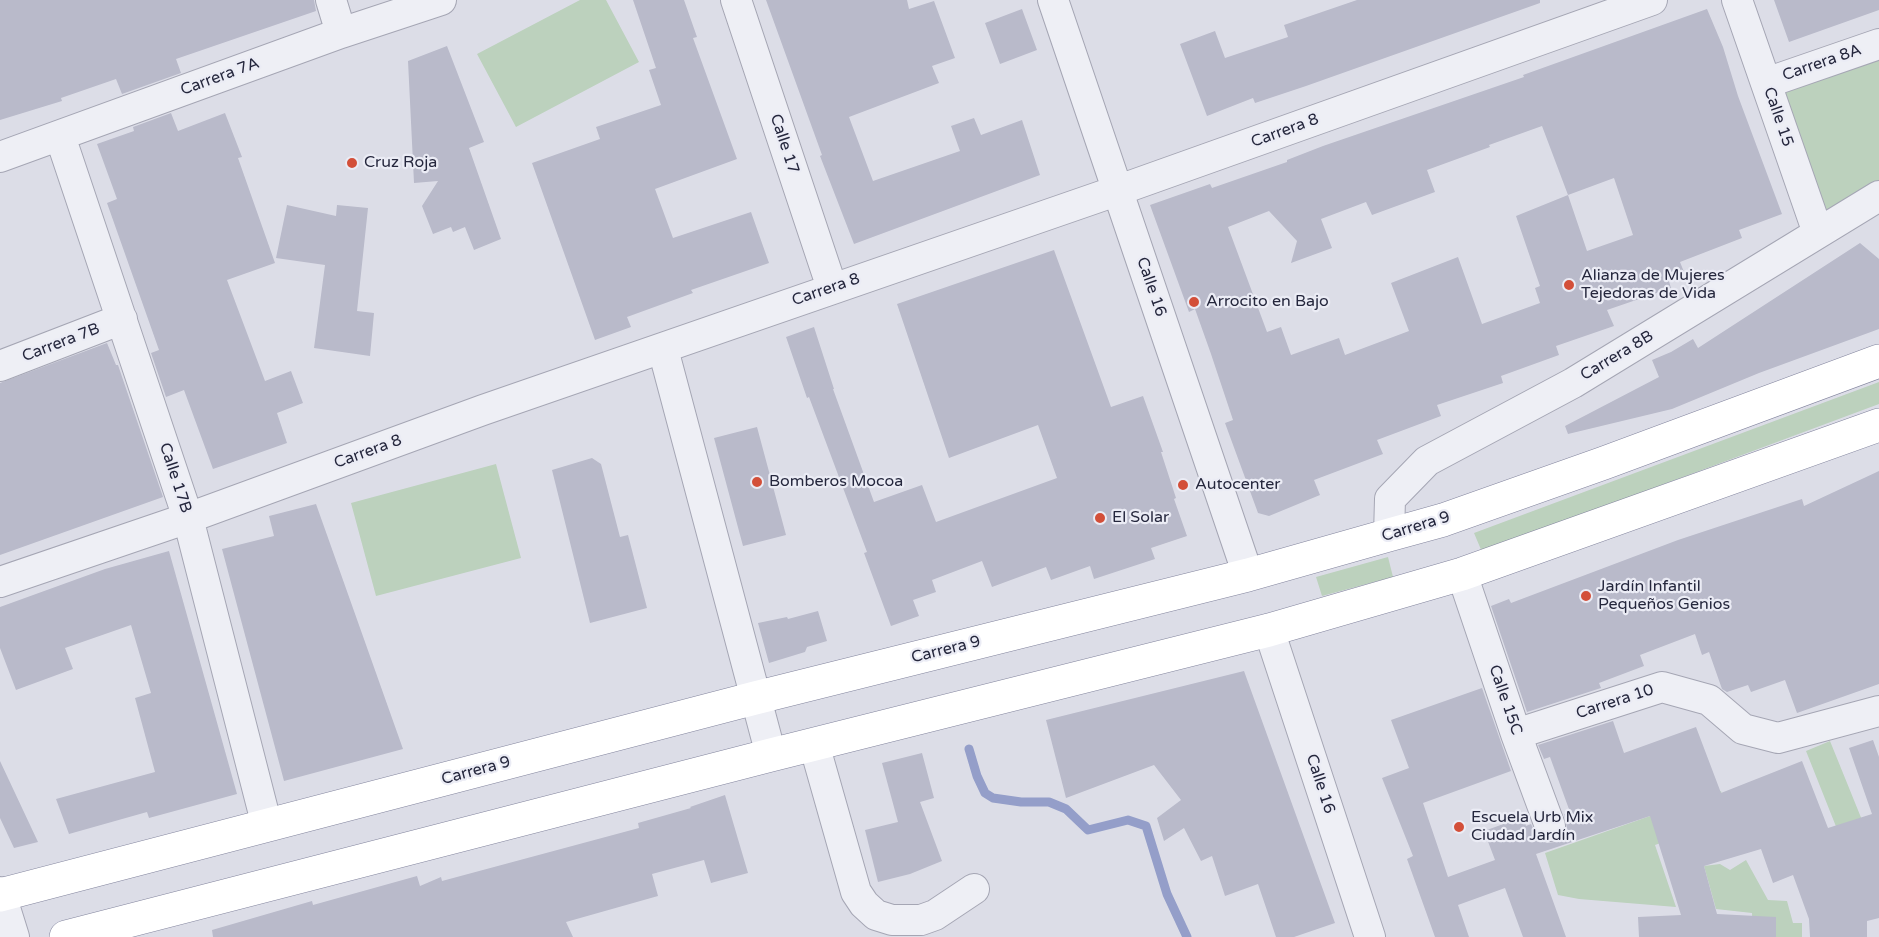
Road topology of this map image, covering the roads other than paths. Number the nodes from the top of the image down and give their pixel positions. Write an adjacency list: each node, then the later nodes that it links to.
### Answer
1 (331, 0): 7 (street)
2 (441, 0): 7 (street, Carrera 7A)
3 (736, 0): 15 (street, Calle 17)
4 (1053, 0): 12 (street, Calle 16)
5 (1652, 0): 12 (street, Carrera 8)
6 (1737, 0): 9 (street, Calle 15)
7 (341, 33): 10 (street, Carrera 7A)
8 (1879, 44): 9 (street, Carrera 8A)
9 (1766, 83): 14 (street, Calle 15)
10 (60, 136): 11 (street, Carrera 7A); 16 (street, Calle 17B)
11 (0, 157)
12 (1119, 190): 15 (street, Carrera 8); 24 (street, Calle 16)
13 (1879, 196): 14 (street, Carrera 8B)
14 (1818, 233): 22 (street, Carrera 8B)
15 (832, 288): 17 (street, Carrera 8)
16 (122, 319): 19 (street, Carrera 7B); 21 (street, Calle 17B)
17 (663, 349): 21 (street, Carrera 8); 27 (street)
18 (1879, 361): 22 (highway, Carrera 9)
19 (0, 366)
20 (1879, 425): 23 (highway)
21 (188, 518): 25 (street, Carrera 8); 32 (street, Calle 17B)
22 (1389, 535): 24 (highway, Carrera 9)
23 (1462, 574): 26 (highway); 29 (street, Calle 15C)
24 (1248, 575): 27 (highway, Carrera 9)
25 (0, 582)
26 (1269, 630): 30 (highway); 38 (street, Calle 16)
27 (755, 698): 31 (street); 32 (highway, Carrera 9)
28 (1879, 712): 29 (street, Carrera 10)
29 (1516, 734): 33 (street, Calle 15C)
30 (814, 744): 31 (highway); 34 (street)
31 (771, 755): 37 (highway)
32 (267, 826): 35 (highway, Carrera 9)
33 (1550, 826)
34 (974, 889)
35 (0, 894): 36 (street)
36 (14, 937)
37 (66, 937)
38 (1370, 937)

